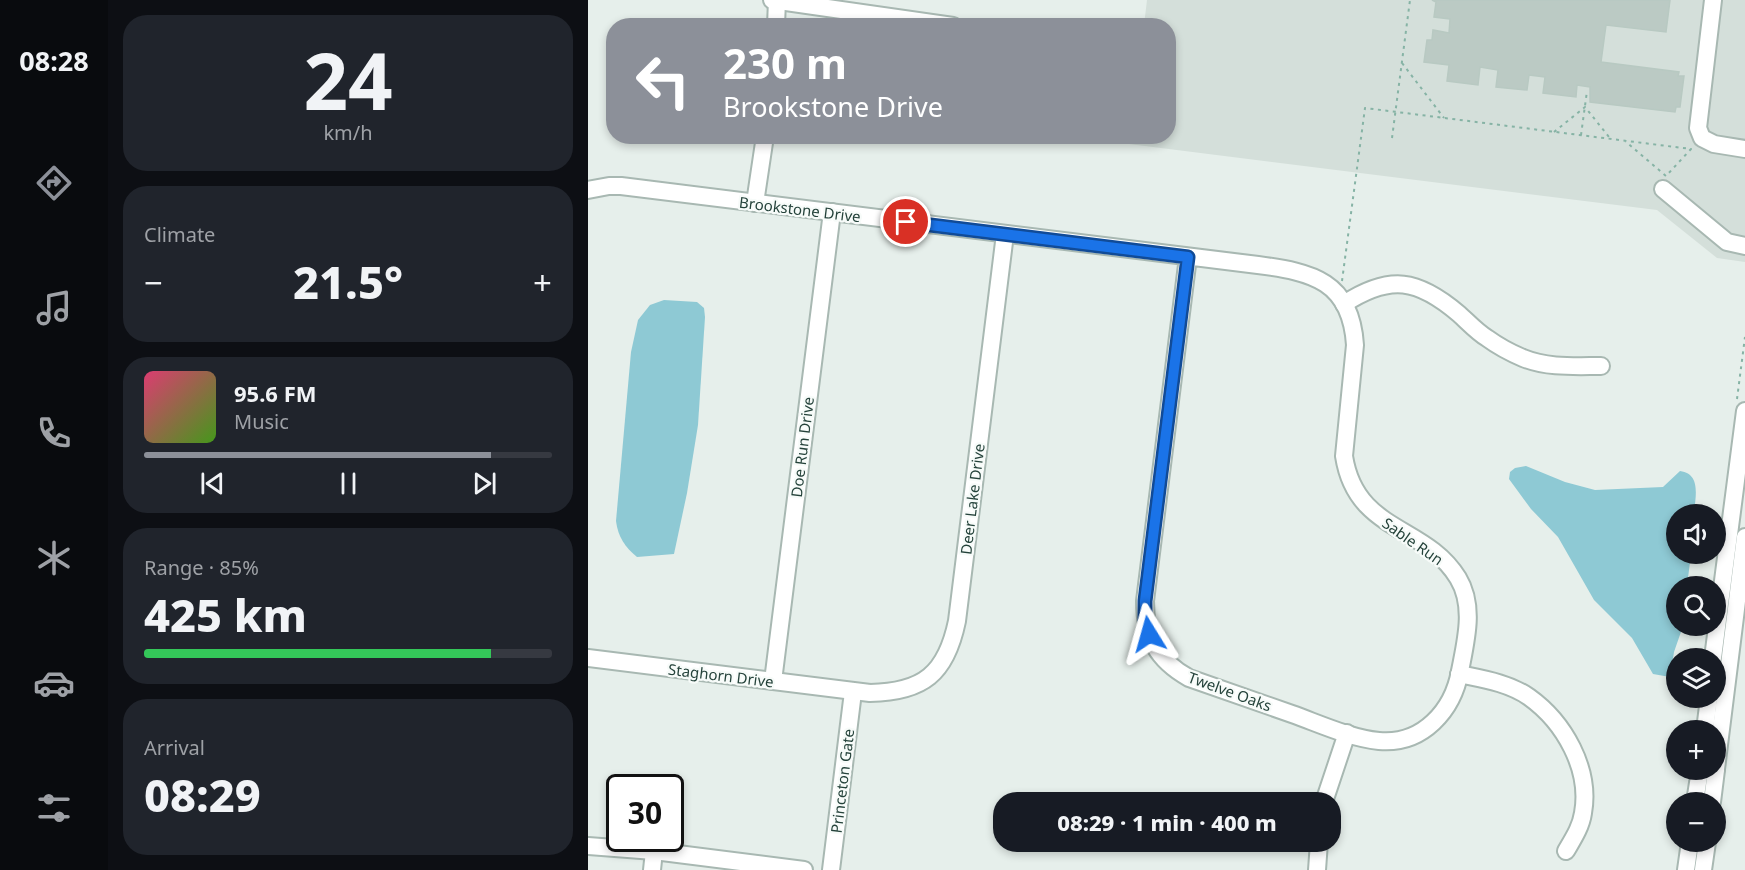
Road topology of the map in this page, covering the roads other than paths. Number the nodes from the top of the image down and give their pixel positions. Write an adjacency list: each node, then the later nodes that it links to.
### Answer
1 (775, 0): 3 (street); 4 (street)
2 (1713, 0): 6 (street)
3 (776, 18)
4 (898, 18)
5 (764, 144): 9 (street)
6 (1745, 149)
7 (595, 188): 9 (street, Brookstone Drive)
8 (1663, 189): 12 (street)
9 (755, 203): 10 (street, Brookstone Drive)
10 (832, 212): 11 (street, Brookstone Drive); 21 (street, Doe Run Drive)
11 (1005, 234): 13 (street, Brookstone Drive); 22 (street, Deer Lake Drive)
12 (1745, 246)
13 (1188, 257): 14 (street, Brookstone Drive); 24 (street, Twelve Oaks)
14 (1347, 302): 15 (street); 20 (street, Sable Run)
15 (1600, 366)
16 (1745, 411): 18 (street)
17 (1745, 537): 23 (street)
18 (1714, 648)
19 (588, 658): 21 (street, Staghorn Drive)
20 (1459, 674): 24 (street, Sable Run); 28 (street)
21 (773, 681): 22 (street, Staghorn Drive)
22 (853, 692): 36 (street, Princeton Gate)
23 (1722, 720)
24 (1347, 733): 25 (street)
25 (1327, 792)
26 (588, 846): 27 (street)
27 (606, 847)
28 (1566, 851)
29 (654, 852): 34 (street)
30 (662, 852): 35 (street)
31 (1318, 852): 37 (street)
32 (1689, 852): 38 (street)
33 (1706, 852): 39 (street)
34 (651, 870)
35 (804, 870)
36 (831, 870)
37 (1317, 870)
38 (1686, 870)
39 (1703, 870)

